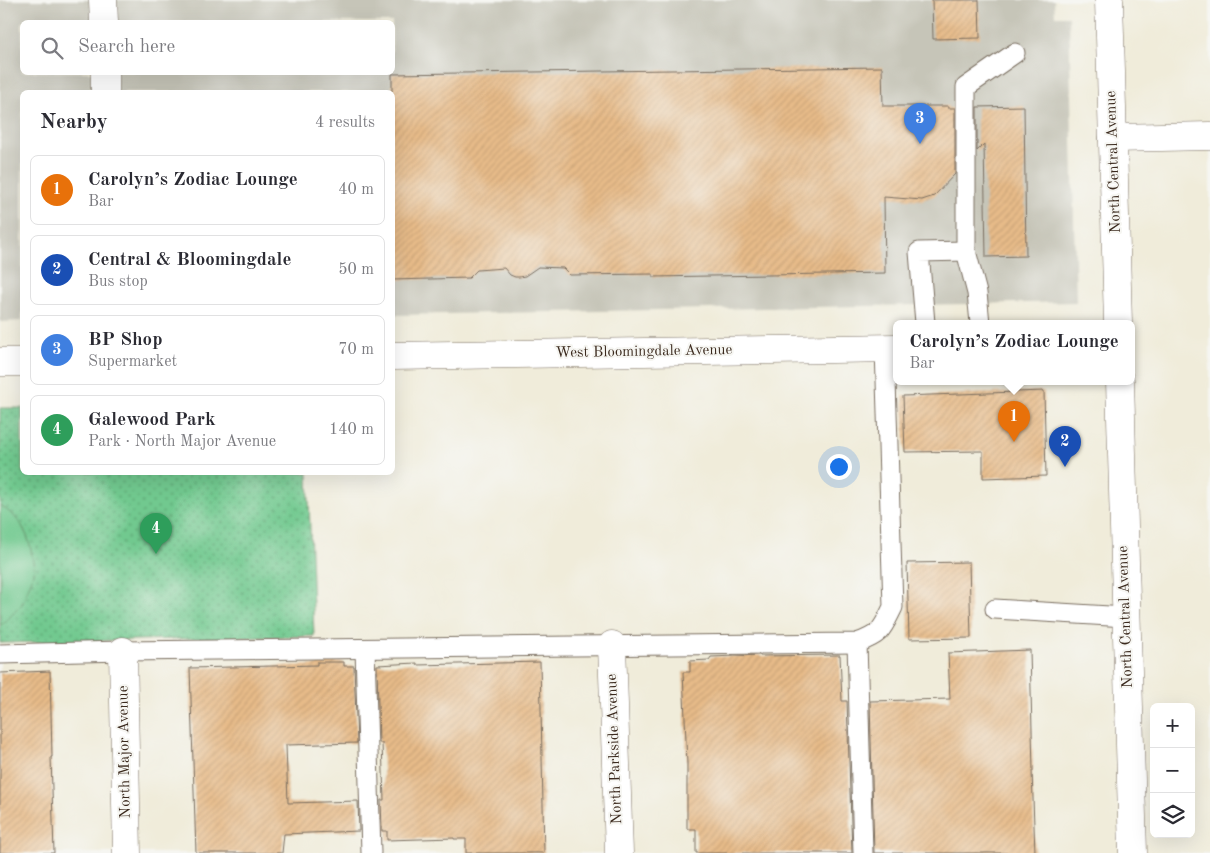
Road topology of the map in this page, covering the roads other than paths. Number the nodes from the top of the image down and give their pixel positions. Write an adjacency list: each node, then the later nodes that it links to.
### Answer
1 (103, 0): 3 (street)
2 (1109, 0): 8 (street, North Central Avenue)
3 (104, 20)
4 (1015, 53): 9 (lane)
5 (105, 75): 6 (street)
6 (106, 90)
7 (1210, 136): 8 (street)
8 (1113, 138): 12 (street, North Central Avenue)
9 (966, 251): 10 (lane); 11 (lane)
10 (925, 320)
11 (980, 320)
12 (1118, 320)
13 (891, 348): 14 (street, West Bloomingdale Avenue); 20 (lane)
14 (395, 356)
15 (0, 362): 16 (street)
16 (20, 362)
17 (1120, 385): 19 (street, North Central Avenue)
18 (996, 609): 19 (lane)
19 (1126, 617): 29 (street, North Central Avenue)
20 (857, 643): 21 (lane); 28 (lane)
21 (612, 645): 22 (lane); 27 (street, North Parkside Avenue)
22 (365, 649): 23 (lane); 26 (lane)
23 (123, 652): 24 (lane); 25 (street, North Major Avenue)
24 (0, 654)
25 (127, 853)
26 (371, 853)
27 (619, 853)
28 (863, 853)
29 (1133, 853)

